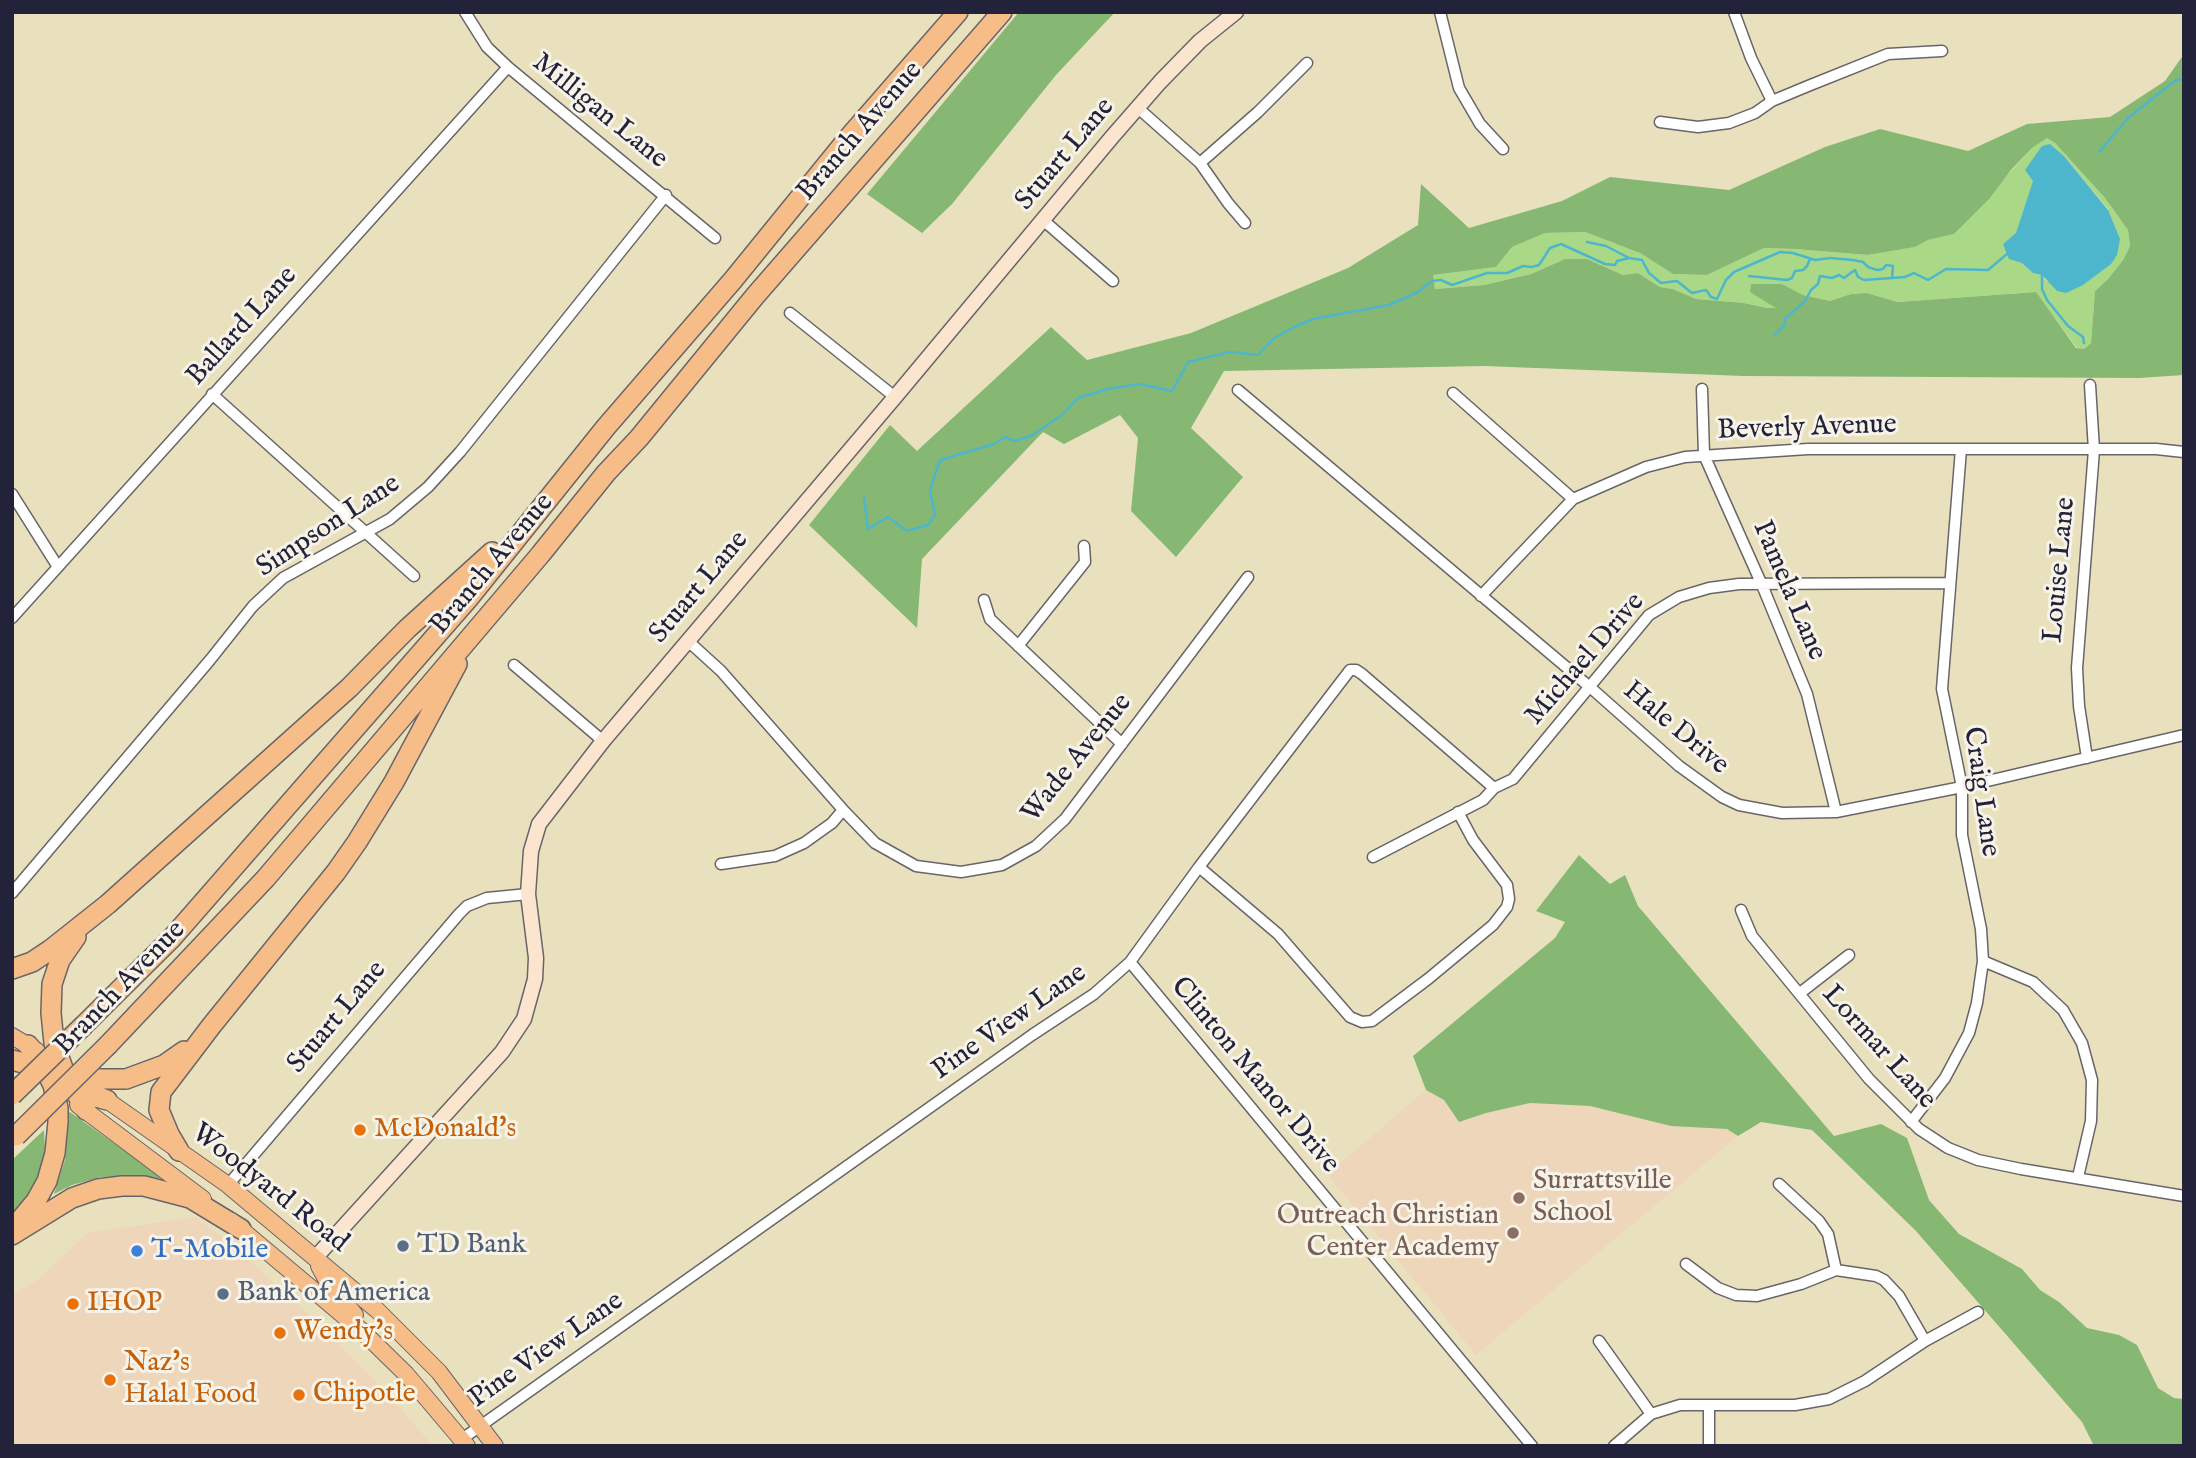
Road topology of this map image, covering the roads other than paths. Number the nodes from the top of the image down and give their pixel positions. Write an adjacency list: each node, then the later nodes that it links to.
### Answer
1 (465, 12): 9 (street, Milligan Lane)
2 (958, 12): 31 (highway, Branch Avenue)
3 (1002, 12): 41 (highway, Branch Avenue)
4 (1236, 12): 11 (street, Stuart Lane)
5 (1440, 12): 13 (street)
6 (1734, 12): 10 (street)
7 (1942, 51): 10 (street)
8 (1307, 63): 14 (street)
9 (508, 67): 15 (street, Milligan Lane); 25 (street, Ballard Lane)
10 (1772, 101): 12 (street)
11 (1138, 108): 14 (street); 16 (street, Stuart Lane)
12 (1660, 122)
13 (1503, 149)
14 (1200, 163): 17 (street)
15 (666, 195): 18 (street, Milligan Lane); 34 (street, Simpson Lane)
16 (1044, 220): 19 (street); 26 (street, Stuart Lane)
17 (1245, 223)
18 (715, 238)
19 (1113, 282)
20 (790, 313): 26 (street)
21 (2090, 385): 28 (street, Louise Lane)
22 (1702, 389): 30 (street, Pamela Lane)
23 (1238, 390): 42 (street, Hale Drive)
24 (1453, 393): 33 (street)
25 (212, 394): 34 (street); 36 (street, Ballard Lane)
26 (895, 397): 45 (street, Stuart Lane)
27 (1961, 449): 28 (street, Beverly Avenue); 30 (street, Beverly Avenue); 39 (street, Craig Lane)
28 (2094, 450): 29 (street, Beverly Avenue); 52 (street, Louise Lane)
29 (2184, 452)
30 (1704, 455): 33 (street, Beverly Avenue); 40 (street, Pamela Lane)
31 (580, 460): 64 (highway); 75 (highway, Branch Avenue, bridge)
32 (12, 494): 36 (street)
33 (1573, 499): 42 (street, Beverly Avenue)
34 (365, 532): 37 (street); 61 (street, Simpson Lane)
35 (1084, 547): 46 (street)
36 (58, 567): 44 (street, Ballard Lane)
37 (414, 576)
38 (1248, 577): 51 (street, Wade Avenue)
39 (1950, 583): 40 (street, Michael Drive); 53 (street, Craig Lane)
40 (1762, 585): 48 (street, Michael Drive); 57 (street, Pamela Lane)
41 (513, 586): 70 (highway); 79 (highway, Branch Avenue, bridge)
42 (1480, 596): 48 (street, Hale Drive)
43 (984, 600): 46 (street)
44 (12, 618)
45 (688, 640): 50 (street, Stuart Lane); 55 (street, Wade Avenue)
46 (1018, 646): 51 (street)
47 (514, 665): 50 (street)
48 (1591, 688): 54 (street, Michael Drive); 57 (street, Hale Drive)
49 (2184, 735): 52 (street, Hale Drive)
50 (603, 741): 62 (street, Stuart Lane)
51 (1122, 744): 55 (street, Wade Avenue)
52 (2087, 758): 53 (street, Hale Drive)
53 (1962, 787): 57 (street, Hale Drive); 66 (street, Craig Lane)
54 (1494, 788): 56 (street, Michael Drive); 60 (street, Pine View Lane)
55 (843, 810): 59 (street)
56 (1458, 812): 58 (street, Michael Drive); 60 (street)
57 (1836, 812)
58 (1373, 857)
59 (721, 864)
60 (1199, 867): 67 (street, Pine View Lane)
61 (12, 893)
62 (528, 894): 83 (street, Stuart Lane); 88 (street)
63 (1741, 910): 69 (street, Lormar Lane)
64 (91, 916): 68 (highway); 73 (highway)
65 (1849, 955): 69 (street)
66 (1983, 961): 78 (street, Craig Lane); 81 (street)
67 (1130, 962): 97 (street, Pine View Lane); 100 (street, Clinton Manor Drive)
68 (12, 969)
69 (1800, 993): 78 (street, Lormar Lane)
70 (212, 1025): 73 (highway); 80 (highway)
71 (20, 1040): 73 (highway)
72 (12, 1061): 73 (highway)
73 (59, 1080): 74 (highway); 76 (highway); 77 (highway); 85 (highway)
74 (12, 1081)
75 (12, 1095)
76 (107, 1100): 80 (main road, Woodyard Road)
77 (86, 1111): 86 (main road, Woodyard Road)
78 (1911, 1122): 81 (street, Lormar Lane)
79 (14, 1137)
80 (179, 1152): 83 (main road, Woodyard Road)
81 (2078, 1177): 84 (street, Lormar Lane)
82 (1779, 1184): 90 (street)
83 (228, 1185): 88 (main road, Woodyard Road)
84 (2184, 1196)
85 (12, 1228)
86 (242, 1229): 87 (highway); 88 (main road); 94 (main road, Woodyard Road)
87 (12, 1236)
88 (316, 1257): 94 (main road); 97 (main road, Woodyard Road)
89 (1686, 1264): 90 (street)
90 (1836, 1270): 93 (street)
91 (1978, 1312): 93 (street)
92 (1599, 1341): 96 (street)
93 (1925, 1341): 95 (street)
94 (388, 1357): 98 (main road, Woodyard Road)
95 (1709, 1406): 96 (street); 102 (street)
96 (1651, 1414): 101 (street)
97 (481, 1425): 98 (street, Pine View Lane); 99 (main road, Woodyard Road)
98 (465, 1443)
99 (495, 1446)
100 (1532, 1446)
101 (1615, 1446)
102 (1709, 1446)

